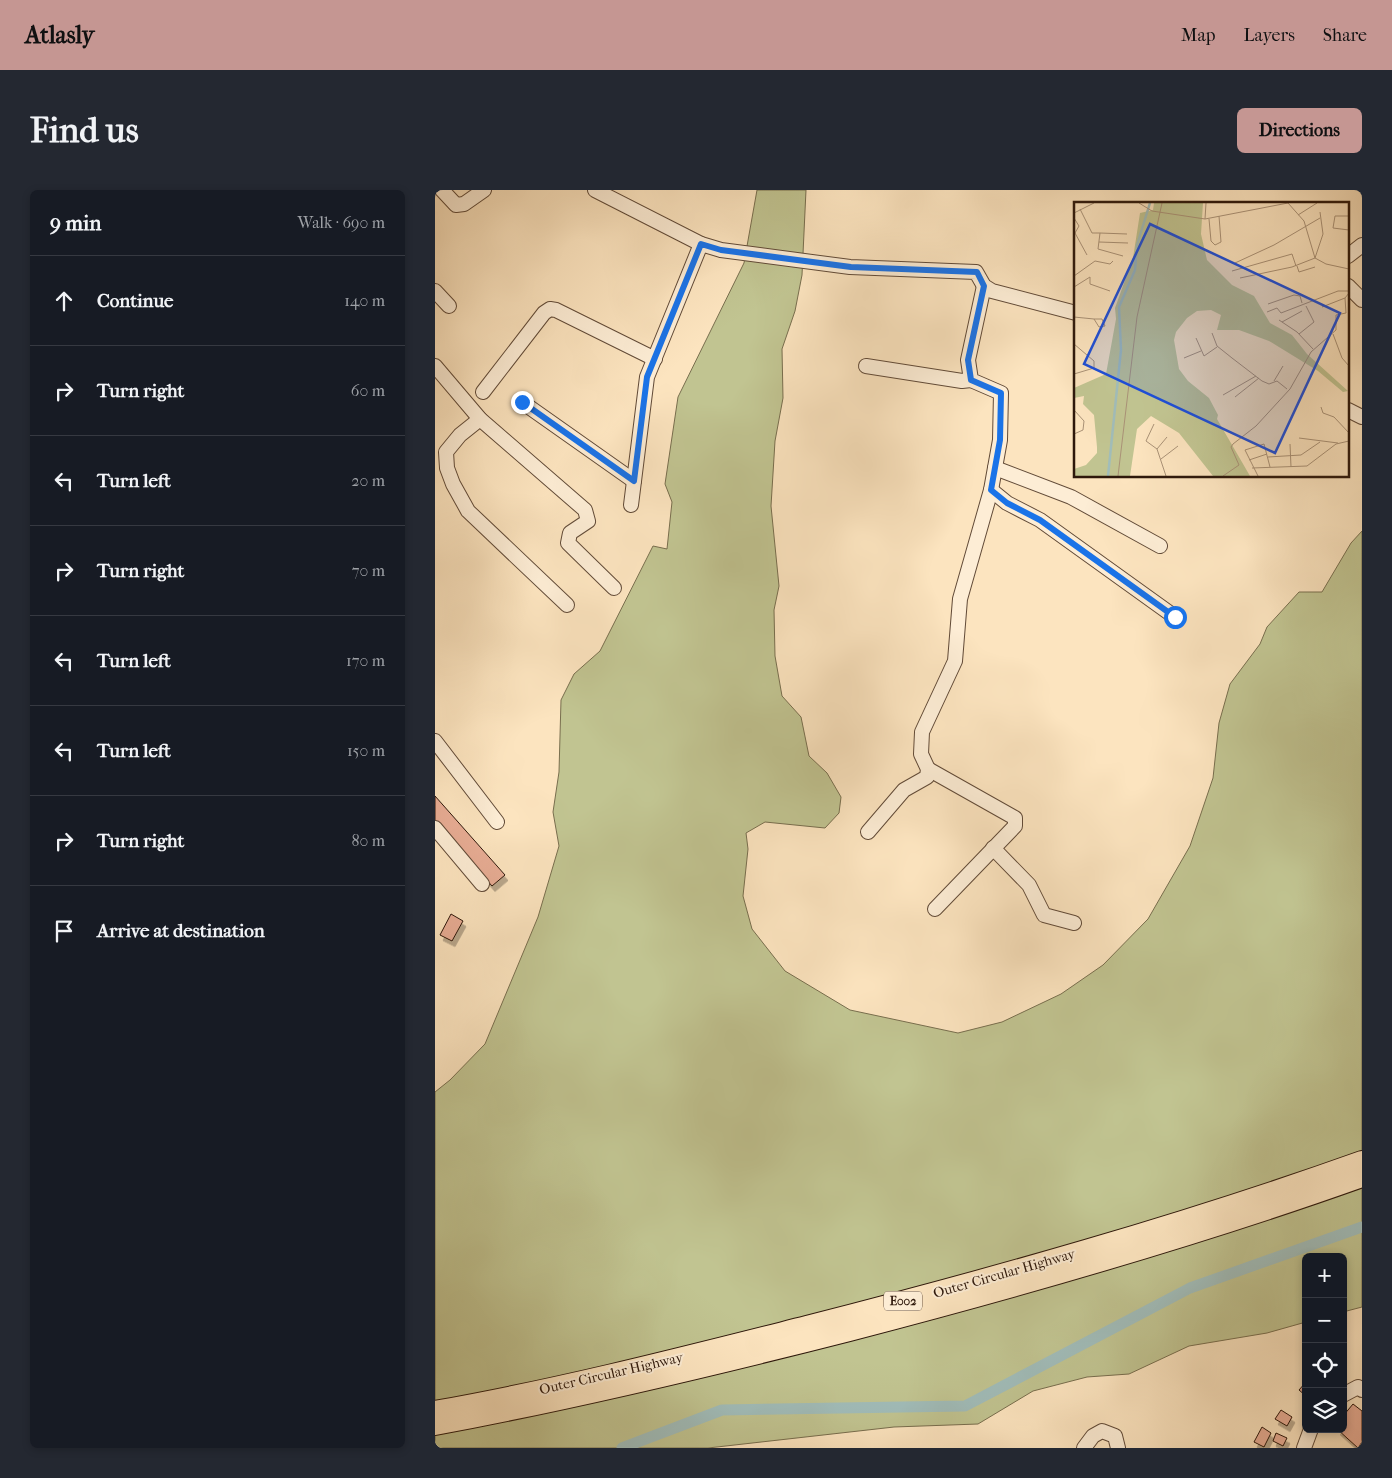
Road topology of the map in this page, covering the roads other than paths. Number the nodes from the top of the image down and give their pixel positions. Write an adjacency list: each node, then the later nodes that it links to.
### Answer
1 (442, 190): 2 (street)
2 (484, 190)
3 (595, 190): 4 (street)
4 (701, 244): 7 (street); 13 (street)
5 (1362, 245): 6 (street)
6 (1349, 255)
7 (984, 286): 12 (street); 16 (street)
8 (1349, 287): 10 (street)
9 (435, 291): 11 (street)
10 (1362, 300)
11 (449, 306)
12 (1074, 312)
13 (655, 359): 17 (street); 23 (street)
14 (435, 366): 21 (street)
15 (866, 366): 16 (street)
16 (971, 380): 22 (street)
17 (483, 392)
18 (522, 402): 23 (street)
19 (1349, 410): 20 (street)
20 (1362, 417)
21 (480, 419): 27 (street); 28 (street)
22 (995, 468): 24 (street); 26 (street)
23 (634, 481): 25 (street)
24 (991, 490): 29 (street); 31 (street)
25 (631, 505)
26 (1160, 546)
27 (614, 588)
28 (567, 605)
29 (1175, 617)
30 (435, 741): 32 (street)
31 (928, 769): 34 (street); 35 (street)
32 (497, 822)
33 (435, 828): 36 (street)
34 (868, 832)
35 (993, 848): 37 (street); 38 (street)
36 (481, 884)
37 (935, 909)
38 (1074, 923)
39 (1362, 1161): 43 (highway, Outer Circular Highway / E002)
40 (1362, 1177): 44 (highway, Outer Circular Highway / E002)
41 (1362, 1390): 42 (street)
42 (1347, 1393)
43 (435, 1411)
44 (435, 1425)
45 (1310, 1433): 48 (street)
46 (1084, 1448): 47 (street)
47 (1118, 1448)
48 (1304, 1448)

